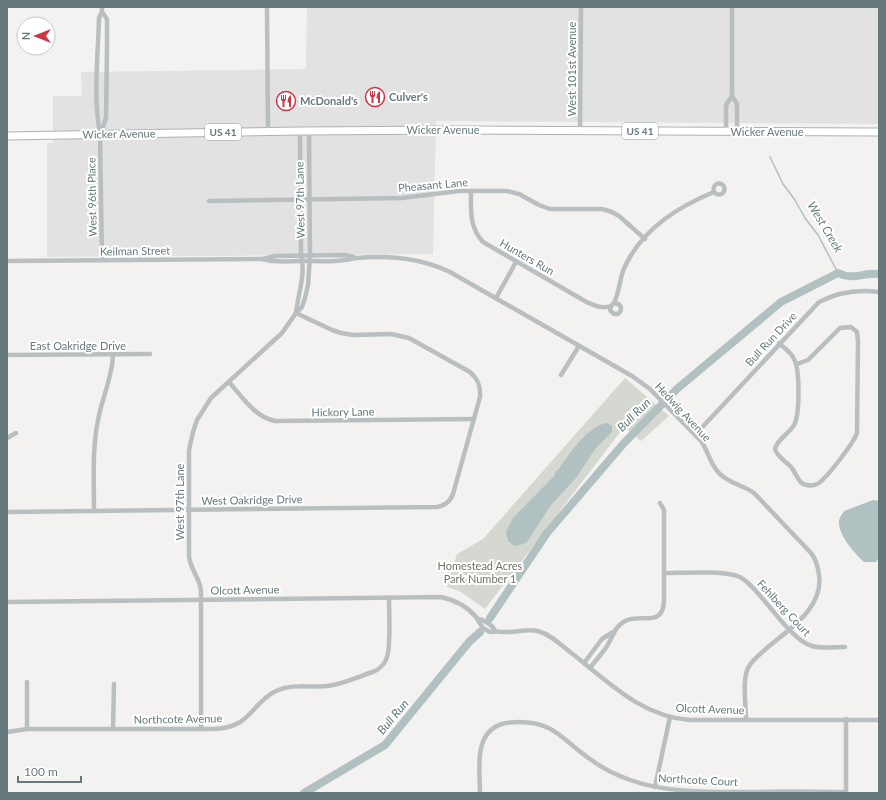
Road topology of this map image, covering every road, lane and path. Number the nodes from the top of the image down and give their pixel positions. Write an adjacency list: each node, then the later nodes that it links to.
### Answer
1 (268, 7): 9 (street)
2 (581, 7): 6 (street, West 101st Avenue)
3 (732, 7): 5 (street)
4 (102, 9): 13 (street, West 96th Place); 13 (street, West 96th Place)
5 (732, 96): 10 (street); 11 (street)
6 (580, 130): 8 (highway, Wicker Avenue / US 41); 10 (highway, Wicker Avenue / US 41)
7 (301, 131): 8 (highway, Wicker Avenue / US 41); 9 (highway, Wicker Avenue / US 41); 17 (street, West 97th Lane)
8 (309, 131): 18 (street, West 97th Lane)
9 (268, 132): 13 (highway, Wicker Avenue / US 41)
10 (726, 132): 11 (highway, Wicker Avenue / US 41)
11 (737, 132): 12 (highway, Wicker Avenue / US 41)
12 (879, 132)
13 (100, 134): 14 (highway, Wicker Avenue / US 41); 25 (street, West 96th Place)
14 (7, 136)
15 (471, 191): 18 (street, Pheasant Lane); 20 (street, Pheasant Lane); 29 (street, Hunters Run)
16 (714, 192): 20 (street)
17 (300, 199): 18 (street, Pheasant Lane); 19 (street, Pheasant Lane); 21 (street, West 97th Lane)
18 (309, 199): 22 (street, West 97th Lane)
19 (208, 201)
20 (645, 239): 29 (street, Hunters Run)
21 (301, 255): 22 (street, Keilman Street); 24 (street, Keilman Street); 27 (street, West 97th Lane)
22 (310, 255): 23 (street, Hedwig Avenue); 28 (street, West 97th Lane)
23 (356, 258): 28 (street, Hedwig Avenue); 31 (street, Hedwig Avenue)
24 (263, 259): 25 (street, Keilman Street); 27 (street, Keilman Street)
25 (102, 260): 26 (street, Keilman Street)
26 (7, 261)
27 (302, 261): 28 (street, Keilman Street); 32 (street, West 97th Lane)
28 (308, 261): 32 (street, West 97th Lane)
29 (516, 262): 31 (street)
30 (879, 292): 33 (street, Bull Run Drive)
31 (496, 298): 34 (street, Hedwig Avenue)
32 (296, 313): 40 (street, West 97th Lane); 41 (street)
33 (779, 343): 38 (street); 43 (street, Bull Run Drive)
34 (579, 346): 39 (street); 43 (street, Hedwig Avenue)
35 (113, 354): 36 (street, East Oakridge Drive); 37 (street, East Oakridge Drive); 47 (street)
36 (150, 354)
37 (7, 355)
38 (797, 364): 38 (street)
39 (561, 375)
40 (229, 382): 41 (street, Hickory Lane); 46 (street, West 97th Lane)
41 (474, 419): 46 (street, West Oakridge Drive)
42 (16, 433): 44 (street)
43 (695, 435): 53 (street, Hedwig Avenue)
44 (7, 438)
45 (660, 503): 49 (street)
46 (189, 510): 47 (street, West Oakridge Drive); 51 (street, West 97th Lane)
47 (94, 511): 48 (street, West Oakridge Drive)
48 (7, 512)
49 (664, 573): 53 (street, Fehlberg Court); 54 (street)
50 (389, 598): 51 (street, Olcott Avenue); 56 (street, Olcott Avenue); 66 (street, Northcote Avenue)
51 (201, 600): 52 (street, Olcott Avenue); 66 (street, West 97th Lane)
52 (7, 602)
53 (789, 629): 55 (street, Fehlberg Court); 62 (street, Hedwig Avenue)
54 (614, 631): 56 (street); 57 (street)
55 (845, 647)
56 (584, 663): 57 (street, Olcott Avenue)
57 (590, 668): 60 (street, Olcott Avenue)
58 (27, 682): 65 (street)
59 (114, 684): 64 (street)
60 (670, 717): 62 (street, Olcott Avenue); 68 (street)
61 (846, 719): 62 (street, Olcott Avenue); 63 (street, Olcott Avenue); 70 (street)
62 (746, 720)
63 (879, 720)
64 (113, 728): 65 (street, Northcote Avenue); 66 (street, Northcote Avenue)
65 (27, 729): 67 (street, Northcote Avenue)
66 (201, 729)
67 (7, 732)
68 (655, 787): 69 (street, Northcote Court); 71 (street, Northcote Court)
69 (777, 792): 70 (street, Northcote Court)
70 (846, 792)
71 (480, 793)

